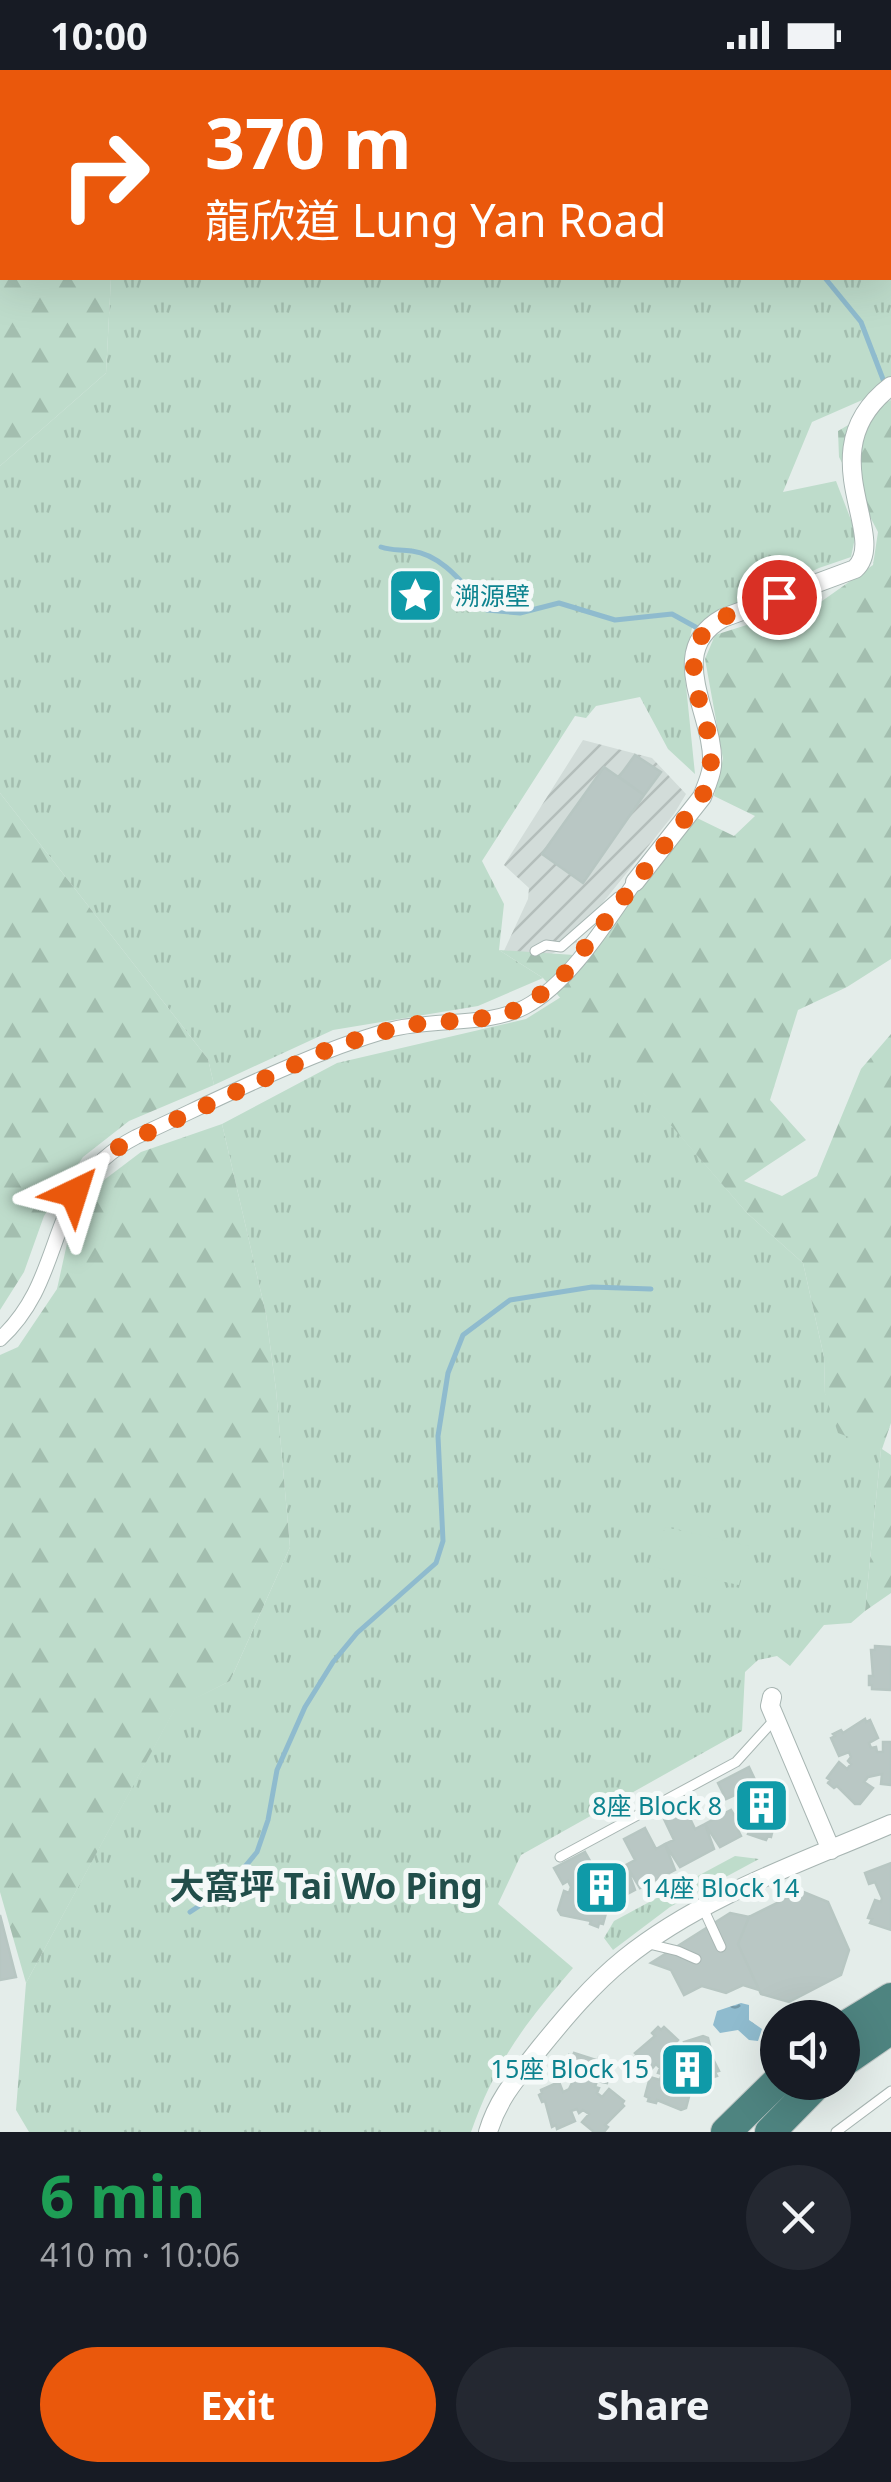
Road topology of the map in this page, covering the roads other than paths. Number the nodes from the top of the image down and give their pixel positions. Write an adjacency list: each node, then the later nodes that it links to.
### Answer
1 (891, 386): 2 (street)
2 (635, 882): 3 (lane); 4 (street)
3 (535, 951)
4 (0, 1339)
5 (772, 1697): 6 (street)
6 (775, 1719): 8 (street); 9 (lane)
7 (891, 1824): 8 (street)
8 (831, 1850): 10 (street)
9 (560, 1857)
10 (703, 1908): 11 (street); 12 (lane)
11 (646, 1943): 13 (lane); 21 (street)
12 (721, 1947)
13 (696, 1960)
14 (891, 1998): 15 (highway)
15 (860, 2017)
16 (891, 2030): 17 (highway)
17 (860, 2051)
18 (891, 2090): 24 (lane)
19 (760, 2098): 22 (highway)
20 (801, 2100): 23 (highway)
21 (488, 2132)
22 (726, 2132)
23 (770, 2132)
24 (836, 2132)

